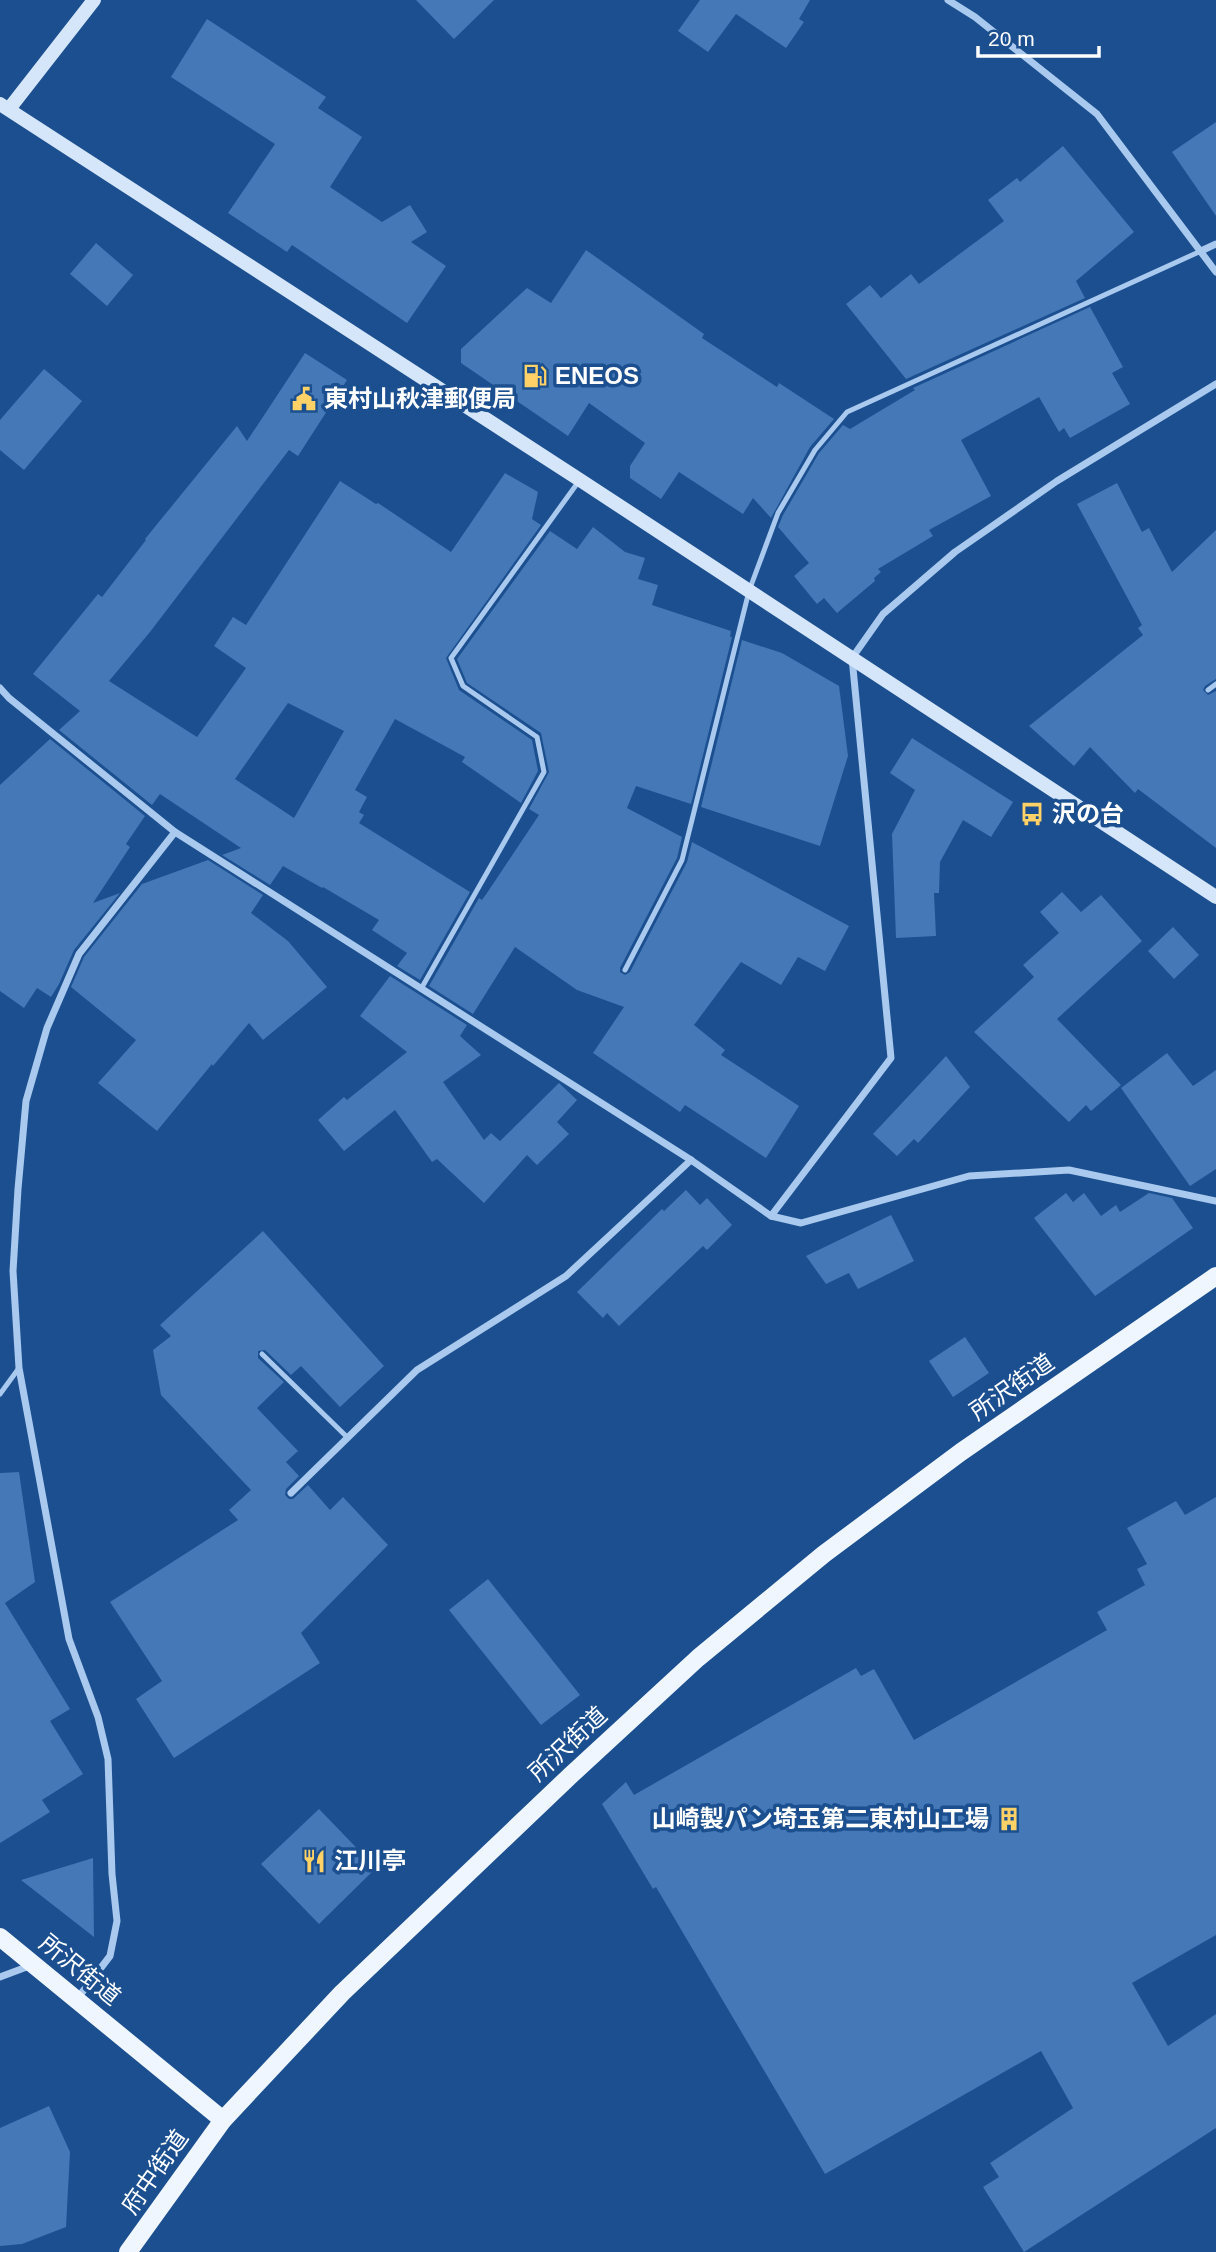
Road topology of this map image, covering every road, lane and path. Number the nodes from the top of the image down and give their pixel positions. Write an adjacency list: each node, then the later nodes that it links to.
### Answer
1 (94, 0): 3 (street)
2 (948, 0): 5 (street)
3 (4, 106): 8 (street)
4 (1216, 244): 5 (street)
5 (1201, 251): 6 (street); 9 (lane)
6 (1216, 272)
7 (1216, 384): 10 (street)
8 (580, 480): 9 (street); 17 (lane)
9 (749, 591): 10 (street); 16 (lane)
10 (852, 658): 15 (street); 20 (street)
11 (1216, 684): 13 (lane)
12 (0, 688): 14 (street)
13 (1209, 690)
14 (175, 832): 17 (street); 23 (street)
15 (1216, 897)
16 (625, 970)
17 (421, 989): 18 (street)
18 (691, 1160): 20 (street); 25 (street)
19 (1216, 1201): 20 (street)
20 (771, 1216)
21 (1216, 1276): 31 (main road, 所沢街道)
22 (262, 1354): 25 (lane)
23 (19, 1368): 24 (lane); 30 (street)
24 (0, 1394)
25 (348, 1438): 26 (street)
26 (291, 1493)
27 (0, 1937): 28 (main road, 所沢街道)
28 (35, 1964): 29 (street); 30 (main road, 所沢街道)
29 (0, 1977)
30 (77, 1999): 31 (main road, 所沢街道)
31 (223, 2120): 32 (main road, 府中街道)
32 (128, 2252)

